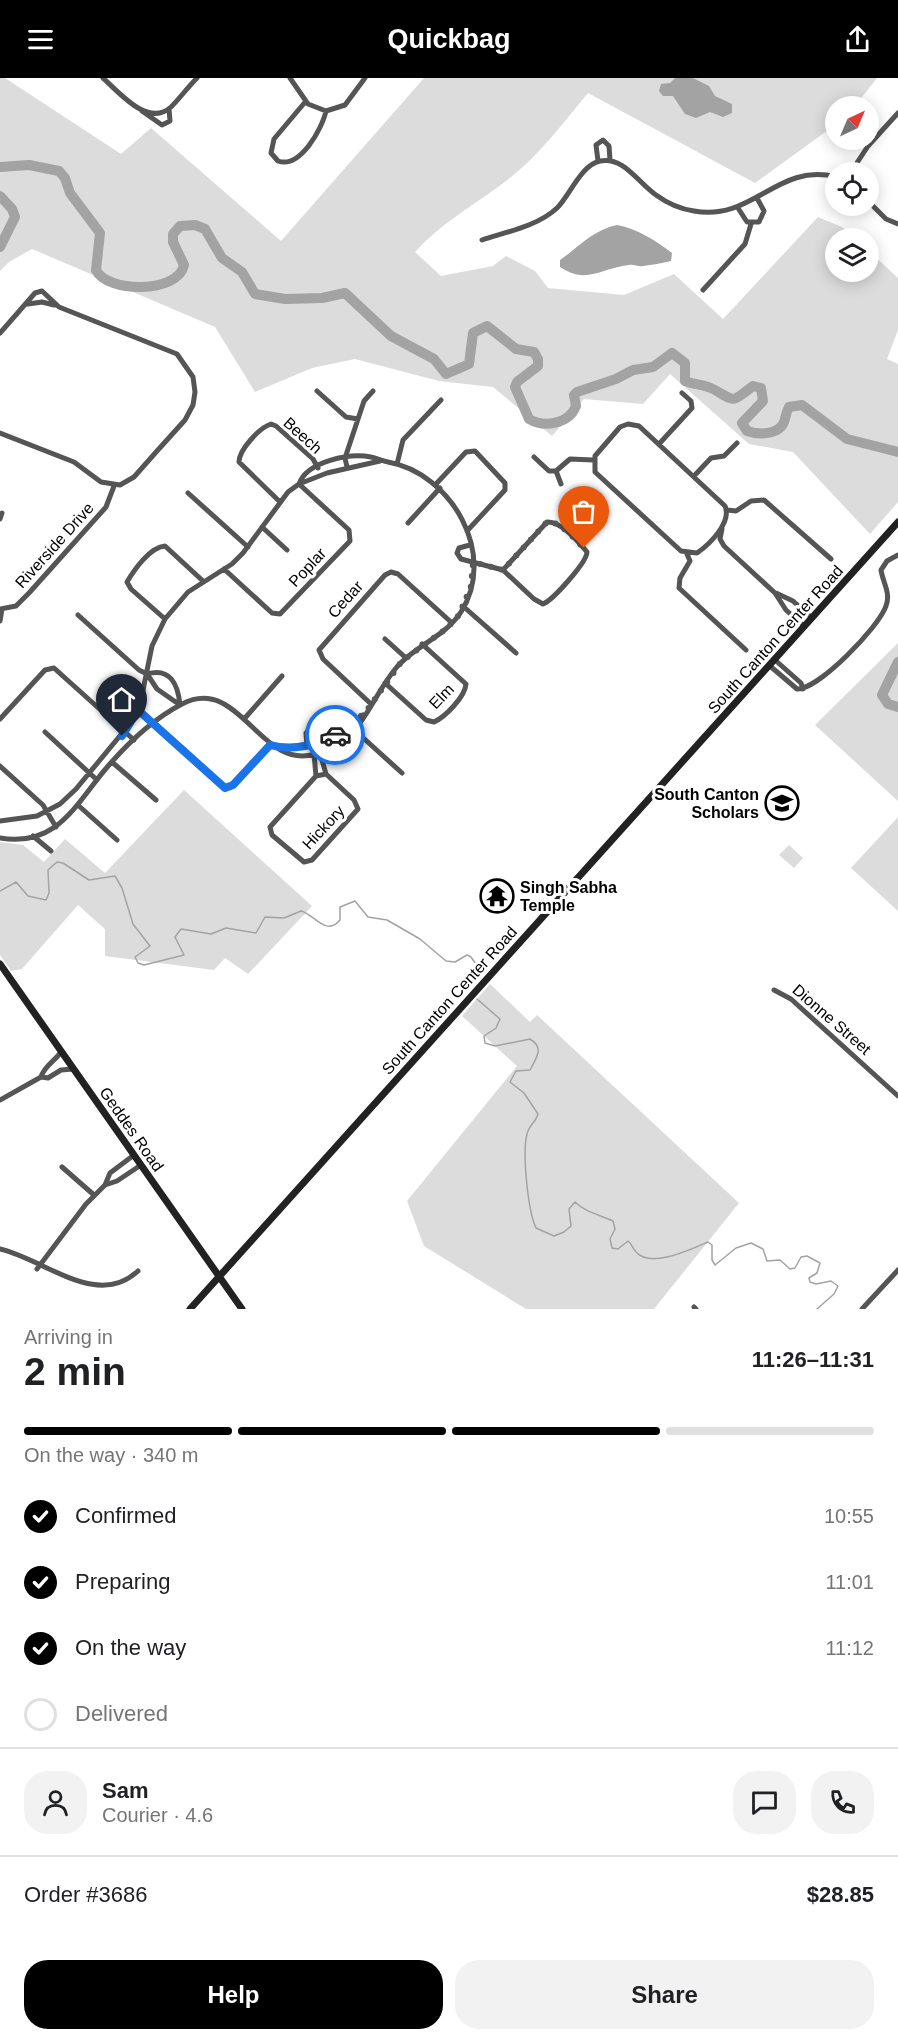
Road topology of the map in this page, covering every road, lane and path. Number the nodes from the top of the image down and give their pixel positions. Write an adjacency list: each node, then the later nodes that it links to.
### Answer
1 (103, 78): 7 (street)
2 (197, 78): 6 (street)
3 (290, 78): 5 (street)
4 (365, 78): 8 (street)
5 (306, 101): 8 (street); 8 (street)
6 (169, 109): 7 (street); 7 (street)
7 (140, 110)
8 (326, 111)
9 (898, 113): 12 (street)
10 (610, 160): 11 (street); 11 (street); 15 (street)
11 (597, 161): 19 (street)
12 (857, 162)
13 (825, 175): 14 (street)
14 (757, 198): 15 (street); 17 (street)
15 (738, 208): 17 (street)
16 (879, 212): 18 (street)
17 (751, 224): 20 (street)
18 (898, 224)
19 (482, 240)
20 (703, 290)
21 (24, 307): 22 (street); 22 (street); 23 (street)
22 (59, 307): 44 (street)
23 (0, 333)
24 (317, 391): 28 (street)
25 (373, 391): 28 (street)
26 (682, 393): 31 (street)
27 (441, 400): 36 (street)
28 (358, 419): 33 (street)
29 (0, 433): 44 (street)
30 (737, 443): 41 (street)
31 (659, 444): 34 (street); 41 (street)
32 (534, 457): 39 (street)
33 (345, 458): 35 (street); 37 (street); 38 (street)
34 (593, 460): 39 (street); 59 (street)
35 (380, 461): 36 (street); 38 (street)
36 (397, 464): 45 (street)
37 (317, 466): 40 (street); 42 (street); 47 (street, Beech)
38 (347, 467): 40 (street)
39 (556, 471): 43 (street)
40 (322, 475): 42 (street)
41 (694, 476): 48 (street)
42 (299, 484): 47 (street); 63 (street, Poplar)
43 (561, 484)
44 (114, 486): 68 (street, Riverside Drive)
45 (438, 486): 50 (street); 53 (street); 53 (street)
46 (188, 493): 56 (street)
47 (279, 501): 52 (street)
48 (727, 510): 51 (street); 61 (street)
49 (898, 522): 70 (main road, South Canton Center Road)
50 (408, 523)
51 (724, 524): 55 (street); 57 (street)
52 (262, 527): 56 (street); 58 (street)
53 (467, 531): 54 (street)
54 (470, 544): 62 (street); 62 (street)
55 (724, 546): 57 (street); 66 (street)
56 (248, 547): 63 (street)
57 (704, 547): 59 (street)
58 (287, 550)
59 (687, 554): 77 (street)
60 (898, 555): 80 (street)
61 (831, 559)
62 (473, 562): 64 (street); 67 (street)
63 (224, 568): 65 (street)
64 (503, 570): 64 (street)
65 (203, 580): 71 (street); 71 (street)
66 (775, 592): 70 (street); 74 (street)
67 (464, 607): 73 (street); 78 (street)
68 (1, 609): 72 (street)
69 (78, 615): 81 (street)
70 (812, 618): 74 (main road, South Canton Center Road)
71 (165, 619): 81 (street)
72 (0, 621)
73 (452, 623): 76 (street); 84 (street, Cedar)
74 (804, 626): 80 (main road, South Canton Center Road)
75 (385, 639): 79 (street)
76 (422, 644): 79 (street); 83 (street, Elm)
77 (746, 650)
78 (516, 653)
79 (406, 658): 83 (street)
80 (772, 663): 135 (main road, South Canton Center Road)
81 (147, 674): 85 (street); 85 (street); 86 (street)
82 (282, 676): 88 (street)
83 (385, 683): 84 (street)
84 (371, 704): 87 (street)
85 (180, 705): 88 (street); 90 (street)
86 (138, 710): 90 (street); 93 (street)
87 (365, 713): 91 (street); 94 (street)
88 (245, 718): 97 (street)
89 (0, 719): 93 (street)
90 (155, 723): 95 (street); 97 (street)
91 (346, 728): 94 (street); 96 (street)
92 (45, 732): 104 (street)
93 (126, 732): 95 (street); 104 (street)
94 (354, 733): 101 (street); 105 (street)
95 (134, 740): 102 (street)
96 (322, 742): 98 (street); 99 (street)
97 (270, 745): 100 (street)
98 (314, 745): 99 (street); 101 (street)
99 (307, 746): 100 (street)
100 (280, 748): 101 (street)
101 (316, 754): 106 (street); 107 (street)
102 (112, 762): 108 (street); 109 (street)
103 (0, 766): 111 (street)
104 (89, 773): 108 (street); 111 (street)
105 (402, 773)
106 (326, 774): 107 (street); 107 (street, Hickory)
107 (316, 777)
108 (97, 780): 110 (street)
109 (156, 800)
110 (79, 806): 113 (street); 116 (street)
111 (47, 812): 112 (street); 113 (street)
112 (0, 822)
113 (56, 827): 114 (street)
114 (33, 837): 115 (street); 117 (street)
115 (0, 838)
116 (117, 840)
117 (51, 851)
118 (0, 964): 120 (main road, Geddes Road)
119 (774, 990): 123 (street, Dionne Street)
120 (61, 1052): 121 (main road, Geddes Road); 122 (street)
121 (73, 1069): 122 (street); 125 (main road, Geddes Road)
122 (41, 1077): 124 (street)
123 (898, 1096)
124 (0, 1100)
125 (134, 1155): 126 (main road, Geddes Road); 128 (street)
126 (141, 1165): 128 (street); 135 (main road, Geddes Road)
127 (62, 1167): 129 (street)
128 (105, 1185): 129 (street)
129 (94, 1195): 131 (street)
130 (0, 1249): 131 (street)
131 (37, 1269): 134 (street)
132 (898, 1270): 139 (street)
133 (138, 1271): 136 (street)
134 (43, 1274)
135 (220, 1278): 137 (main road, South Canton Center Road); 138 (main road, Geddes Road)
136 (123, 1289)
137 (190, 1309)
138 (242, 1309)
139 (862, 1309)

